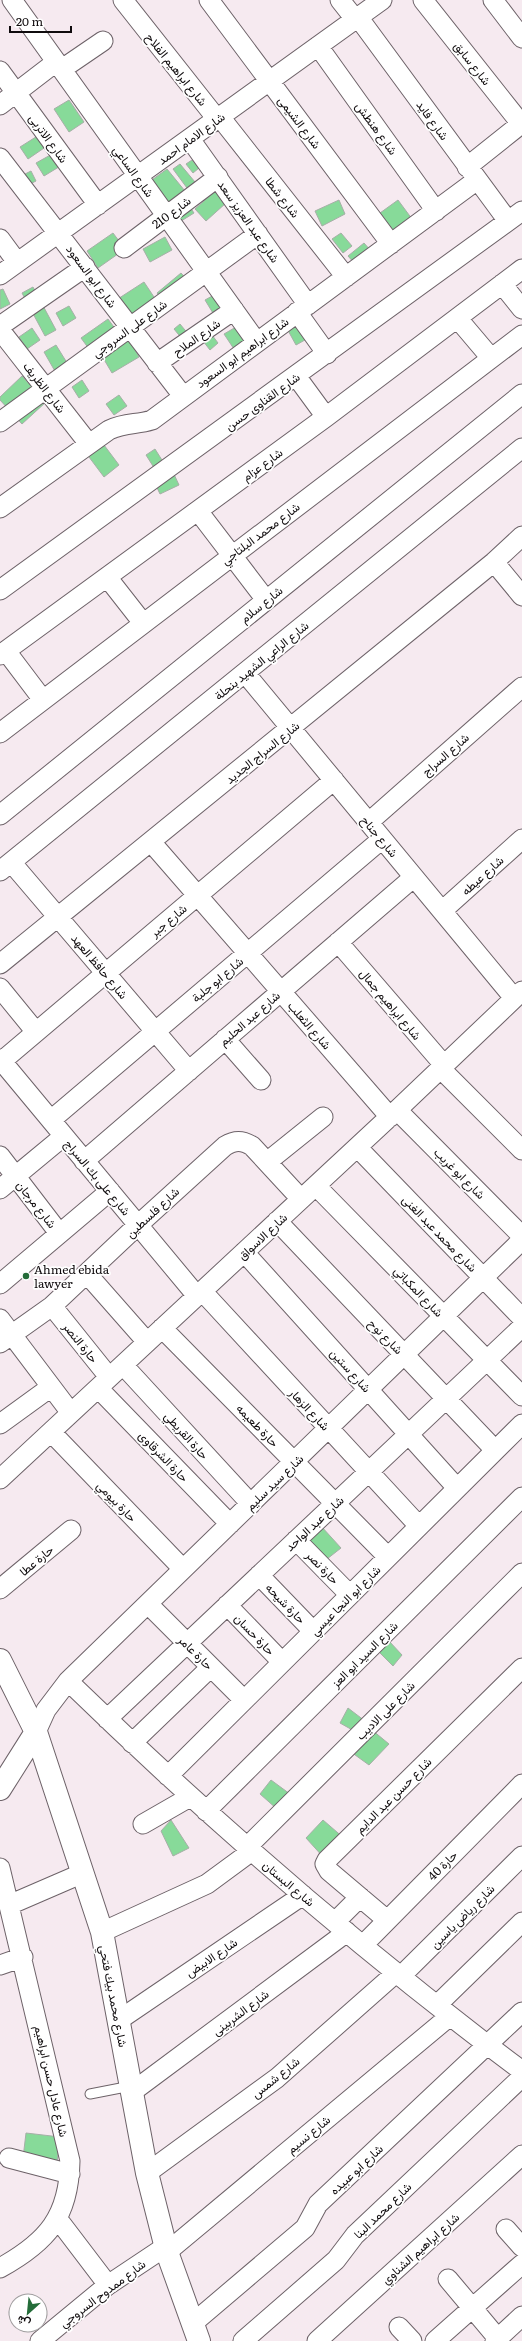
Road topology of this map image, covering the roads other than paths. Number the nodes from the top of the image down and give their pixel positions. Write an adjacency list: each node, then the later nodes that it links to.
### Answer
1 (12, 0): 12 (street, شارع الساعي)
2 (123, 0): 17 (street, شارع ابراهيم الفلاح)
3 (208, 0): 14 (street, شارع الشيمى)
4 (340, 0): 8 (street, شارع فايد)
5 (382, 0): 8 (street, شارع الامام احمد)
6 (423, 0): 18 (street, شارع سابق)
7 (493, 0): 9 (street)
8 (357, 18): 11 (street, شارع الامام احمد); 21 (street, شارع فايد)
9 (522, 38)
10 (103, 41): 12 (street)
11 (318, 46): 14 (street, شارع الامام احمد); 25 (street, شارع هنطش)
12 (59, 66): 15 (street); 22 (street, شارع الساعي)
13 (0, 70): 15 (street, شارع الاتربى)
14 (269, 81): 17 (street, شارع الامام احمد); 31 (street, شارع الشيمى)
15 (16, 93): 16 (street); 24 (street, شارع الاتربى)
16 (0, 106)
17 (219, 118): 19 (street, شارع الامام احمد); 38 (street, شارع شطا)
18 (522, 125): 21 (street, شارع ابراهيم ابو السعود)
19 (190, 139): 22 (street, شارع الامام احمد); 23 (street, شارع عبد العزيز سعد)
20 (0, 158): 28 (street, شارع ابو السعود)
21 (472, 174): 25 (street, شارع ابراهيم ابو السعود); 27 (street, شارع فايد)
22 (138, 176): 24 (street, شارع الامام احمد); 26 (street, شارع الساعي)
23 (218, 177): 26 (street, شارع 210); 29 (street, شارع عبد العزيز سعد)
24 (98, 205): 28 (street, شارع الامام احمد)
25 (436, 211): 31 (street, شارع ابراهيم ابو السعود)
26 (166, 215): 32 (street, شارع 210); 36 (street, شارع الساعي)
27 (518, 216): 49 (street, شارع القناوى حسن)
28 (59, 232): 33 (street, شارع الامام احمد); 34 (street, شارع ابو السعود)
29 (258, 234): 36 (street, شارع على السروجي); 40 (street, شارع عبد العزيز سعد)
30 (0, 239): 33 (street)
31 (391, 244): 38 (street, شارع ابراهيم ابو السعود)
32 (124, 248)
33 (17, 262): 37 (street, شارع الامام احمد)
34 (85, 267): 44 (street); 45 (street, شارع ابو السعود)
35 (522, 269): 39 (street, شارع عزام)
36 (207, 272): 42 (street, شارع الساعي); 45 (street, شارع على السروجي)
37 (0, 275)
38 (346, 277): 40 (street, شارع ابراهيم ابو السعود)
39 (502, 284): 41 (street); 43 (street, شارع عزام)
40 (302, 308): 48 (street, شارع ابراهيم ابو السعود); 49 (street, شارع عبد العزيز سعد)
41 (522, 309)
42 (234, 310): 48 (street, شارع الساعي); 51 (street, شارع الملاح)
43 (458, 319): 50 (street); 56 (street, شارع عزام)
44 (0, 326)
45 (130, 327): 51 (street, شارع ابو السعود); 53 (street, شارع على السروجي)
46 (0, 330): 53 (street, شارع الظريف)
47 (522, 335): 50 (street, شارع محمد البلتاجي)
48 (256, 341): 55 (street, شارع ابراهيم ابو السعود)
49 (327, 354): 52 (street, شارع القناوى حسن)
50 (491, 358): 63 (street, شارع محمد البلتاجي)
51 (158, 363): 55 (street, شارع ابو السعود)
52 (296, 376): 56 (street); 66 (street, شارع القناوى حسن)
53 (46, 389): 57 (street, شارع على السروجي); 58 (street, شارع الظريف)
54 (522, 394): 68 (street, شارع سلام)
55 (183, 396): 58 (street, شارع ابراهيم ابو السعود)
56 (326, 417): 61 (street, شارع عزام)
57 (0, 422)
58 (89, 444): 60 (street, شارع ابراهيم ابو السعود)
59 (522, 448): 71 (street, شارع الراعي الشهيد بنحلة)
60 (0, 508)
61 (198, 511): 63 (street); 65 (street, شارع عزام)
62 (522, 536): 64 (street, شارع السراج الجديد)
63 (231, 555): 68 (street); 69 (street, شارع محمد البلتاجي)
64 (494, 562): 67 (street); 74 (street, شارع السراج الجديد)
65 (107, 577): 69 (street); 70 (street, شارع عزام)
66 (0, 590)
67 (522, 596)
68 (266, 600): 77 (street, شارع سلام)
69 (143, 623): 73 (street, شارع محمد البلتاجي)
70 (3, 653): 73 (street)
71 (245, 673): 74 (street, شارع جناح); 82 (street, شارع الراعي الشهيد بنحلة)
72 (522, 687): 78 (street, شارع السراج)
73 (43, 700): 75 (street, شارع محمد البلتاجي)
74 (291, 728): 76 (street, شارع جناح); 81 (street, شارع السراج الجديد)
75 (0, 734)
76 (334, 780): 78 (street, شارع جناح); 84 (street, شارع جبر)
77 (0, 815)
78 (368, 822): 79 (street, شارع جناح)
79 (382, 839): 83 (street, شارع جناح); 88 (street, شارع ابو جلبة)
80 (522, 839): 85 (street, شارع عيطه)
81 (151, 842): 84 (street, شارع الثعلب); 86 (street, شارع السراج الجديد)
82 (6, 866): 86 (street, شارع حافظ العهد)
83 (414, 877): 85 (street, شارع جناح); 87 (street, شارع عبد الحليم)
84 (198, 895): 88 (street, شارع الثعلب); 90 (street, شارع جبر)
85 (442, 911): 93 (street, شارع جناح)
86 (58, 917): 89 (street, شارع السراج الجديد); 90 (street, شارع حافظ العهد)
87 (338, 942): 92 (street, شارع عبد الحليم); 98 (street, شارع ابراهيم جمال)
88 (248, 953): 92 (street, شارع الثعلب); 94 (street, شارع ابو جلبة)
89 (0, 964)
90 (106, 973): 94 (street, شارع حافظ العهد); 95 (street, شارع جبر)
91 (0, 988): 95 (street)
92 (280, 991): 96 (street, شارع عبد الحليم); 101 (street, شارع الثعلب)
93 (518, 995): 98 (street, شارع الاسواق)
94 (156, 1031): 99 (street, شارع حافظ العهد); 103 (street, شارع ابو جلبة)
95 (36, 1032): 97 (street, شارع جبر)
96 (226, 1039): 99 (street, شارع عبد الحليم); 100 (street)
97 (1, 1060): 103 (street, شارع على بك السراج)
98 (442, 1067): 101 (street, شارع الاسواق); 106 (street, شارع ابراهيم جمال)
99 (189, 1070): 108 (street, شارع عبد الحليم)
100 (261, 1080)
101 (393, 1114): 105 (street, شارع الاسواق); 118 (street, شارع ابو غريب)
102 (322, 1117): 109 (street)
103 (51, 1120): 104 (street, شارع على بك السراج)
104 (64, 1136): 108 (street, شارع على بك السراج); 110 (street)
105 (357, 1147): 111 (street, شارع الاسواق); 122 (street, شارع محمد عبد الغنى)
106 (522, 1150)
107 (0, 1156): 110 (street, شارع مرجان)
108 (84, 1160): 113 (street, شارع على بك السراج)
109 (267, 1162): 114 (street, شارع فلسطين); 116 (street, شارع فلسطين)
110 (15, 1176): 112 (street); 117 (street, شارع مرجان)
111 (316, 1186): 114 (street, شارع الاسواق); 126 (street, شارع المكباتي)
112 (0, 1189)
113 (110, 1191): 116 (street, شارع على بك السراج); 117 (street)
114 (301, 1199): 115 (street, شارع الاسواق)
115 (277, 1221): 120 (street, شارع الاسواق); 133 (street, شارع نوح)
116 (138, 1225): 121 (street, شارع فلسطين); 124 (street, شارع على بك السراج)
117 (59, 1233): 123 (street)
118 (522, 1236)
119 (522, 1240): 122 (street, شارع سيد سليم)
120 (244, 1252): 124 (street, شارع الاسواق); 137 (street, شارع ستين)
121 (88, 1275): 125 (street, شارع فلسطين); 132 (street)
122 (483, 1278): 126 (street, شارع سيد سليم); 127 (street, شارع محمد عبد الغنى)
123 (0, 1284)
124 (199, 1294): 130 (street, شارع الاسواق); 143 (street, شارع الزهار)
125 (52, 1306): 131 (street, شارع فلسطين); 135 (street, حارة النصر)
126 (444, 1316): 133 (street, شارع سيد سليم); 134 (street, شارع المكباتي)
127 (522, 1318)
128 (0, 1319): 131 (street)
129 (522, 1327): 134 (street, شارع عبد الواحد)
130 (162, 1328): 132 (street, شارع الاسواق); 147 (street, حارة طعيمه)
131 (6, 1339): 136 (street)
132 (147, 1342): 135 (street, شارع الاسواق)
133 (404, 1355): 137 (street, شارع سيد سليم); 139 (street, شارع نوح)
134 (487, 1360): 138 (street, شارع المكباتي); 139 (street, شارع عبد الواحد)
135 (110, 1377): 140 (street, شارع الاسواق); 152 (street, حارة القريطي); 154 (street, حارة الشرقاوى)
136 (51, 1387): 140 (street); 141 (street)
137 (369, 1389): 143 (street, شارع سيد سليم); 145 (street, شارع ستين)
138 (522, 1396)
139 (446, 1398): 145 (street, شارع عبد الواحد); 146 (street, شارع نوح)
140 (71, 1413): 144 (street, شارع الاسواق)
141 (0, 1424)
142 (522, 1424): 146 (street, شارع ابو النجا عيسي)
143 (329, 1428): 147 (street, شارع سيد سليم); 148 (street, شارع الزهار)
144 (51, 1432): 149 (street, شارع الاسواق); 159 (street, حارة بيومي)
145 (409, 1434): 148 (street, شارع عبد الواحد); 150 (street, شارع ستين)
146 (495, 1450): 150 (street, شارع ابو النجا عيسي)
147 (294, 1462): 152 (street, شارع سيد سليم); 153 (street, حارة طعيمه)
148 (369, 1472): 153 (street, شارع عبد الواحد); 155 (street, شارع الزهار)
149 (0, 1479)
150 (458, 1488): 155 (street, شارع ابو النجا عيسي)
151 (522, 1497): 181 (street, شارع السيد ابو العز)
152 (251, 1504): 154 (street, شارع سيد سليم)
153 (335, 1504): 157 (street, شارع عبد الواحد); 158 (street, حارة طعيمه)
154 (230, 1524): 159 (street, شارع سيد سليم)
155 (419, 1526): 158 (street, شارع ابو النجا عيسي)
156 (71, 1530): 162 (street, حارة عطا)
157 (296, 1540): 161 (street, شارع عبد الواحد); 163 (street, حارة نصر)
158 (388, 1557): 163 (street, شارع ابو النجا عيسي)
159 (183, 1569): 164 (street, شارع سيد سليم)
160 (522, 1574): 183 (street, شارع على الاديب)
161 (259, 1575): 165 (street, شارع عبد الواحد); 166 (street, حارة شيحه)
162 (0, 1589)
163 (350, 1595): 166 (street, شارع ابو النجا عيسي)
164 (148, 1604): 167 (street, حارة عامر); 172 (street, شارع سيد سليم)
165 (227, 1605): 167 (street, شارع عبد الواحد); 169 (street, حارة حسان)
166 (313, 1631): 169 (street, شارع ابو النجا عيسي)
167 (187, 1643): 170 (street, حارة عامر); 174 (street, شارع عبد الواحد)
168 (0, 1660): 175 (street, شارع محمد بيك فتحي)
169 (282, 1662): 173 (street, شارع ابو النجا عيسي)
170 (211, 1667): 173 (street, حارة عامر); 176 (street)
171 (522, 1668): 188 (street, شارع حسن عبد الدايم)
172 (68, 1681): 174 (street, شارع البستان); 175 (street, شارع سيد سليم)
173 (244, 1700): 177 (street, شارع ابو النجا عيسي)
174 (107, 1719): 176 (street, شارع البستان)
175 (36, 1732): 179 (street); 186 (street, شارع محمد بيك فتحي)
176 (132, 1743): 177 (street, شارع البستان)
177 (168, 1776): 180 (street, شارع البستان)
178 (522, 1784): 190 (street, حارة 40)
179 (0, 1789)
180 (190, 1796): 181 (street, شارع البستان); 182 (street)
181 (206, 1811): 183 (street, شارع البستان)
182 (143, 1824)
183 (250, 1849): 187 (street, شارع البستان); 193 (street, شارع على الاديب)
184 (522, 1856): 197 (street, شارع رياض ياسين)
185 (0, 1868): 189 (street, شارع عادل حسن ابراهيم)
186 (83, 1873): 189 (street); 193 (street, شارع محمد بيك فتحي)
187 (303, 1895): 192 (street, شارع البستان); 200 (street, شارع الابيض)
188 (360, 1897): 190 (street, شارع حسن عبد الدايم); 192 (street, شارع الشربينى)
189 (8, 1917): 195 (street, شارع عادل حسن ابراهيم)
190 (387, 1920): 194 (street, حارة 40)
191 (522, 1922): 198 (street, شارع نسيم)
192 (341, 1927): 194 (street, شارع البستان); 204 (street, شارع الشربينى)
193 (102, 1932): 200 (street, شارع محمد بيك فتحي)
194 (363, 1945): 197 (street, شارع البستان)
195 (23, 1957): 196 (street); 208 (street, شارع عادل حسن ابراهيم)
196 (0, 1965)
197 (399, 1974): 198 (street, شارع البستان); 209 (street, شارع شمس)
198 (443, 2010): 201 (street, شارع البستان); 213 (street, شارع نسيم)
199 (522, 2012): 201 (street, شارع ابو عبيده)
200 (120, 2020): 204 (street, شارع محمد بيك فتحي)
201 (488, 2045): 202 (street, شارع البستان); 221 (street, شارع ابو عبيده)
202 (522, 2071)
203 (522, 2077): 224 (street, شارع محمد البنا)
204 (132, 2089): 205 (lane); 209 (street, شارع محمد بيك فتحي)
205 (90, 2094)
206 (522, 2155): 225 (street, شارع ابراهيم الشناوي)
207 (10, 2158): 208 (street)
208 (70, 2174): 210 (street, شارع عادل حسن ابراهيم)
209 (147, 2174): 213 (street, شارع محمد بيك فتحي)
210 (57, 2218): 215 (street, شارع عادل حسن ابراهيم); 217 (street)
211 (506, 2229): 212 (street)
212 (522, 2247)
213 (166, 2250): 217 (street, شارع ممدوح السروجي); 221 (street, شارع محمد بيك فتحي)
214 (522, 2264): 218 (street)
215 (0, 2268)
216 (448, 2279): 218 (street)
217 (108, 2285): 223 (street, شارع ممدوح السروجي)
218 (473, 2308): 222 (street); 227 (street)
219 (522, 2316): 222 (street)
220 (400, 2327): 226 (street)
221 (195, 2333)
222 (497, 2340)
223 (40, 2341)
224 (243, 2341)
225 (317, 2341)
226 (412, 2341)
227 (436, 2341)

